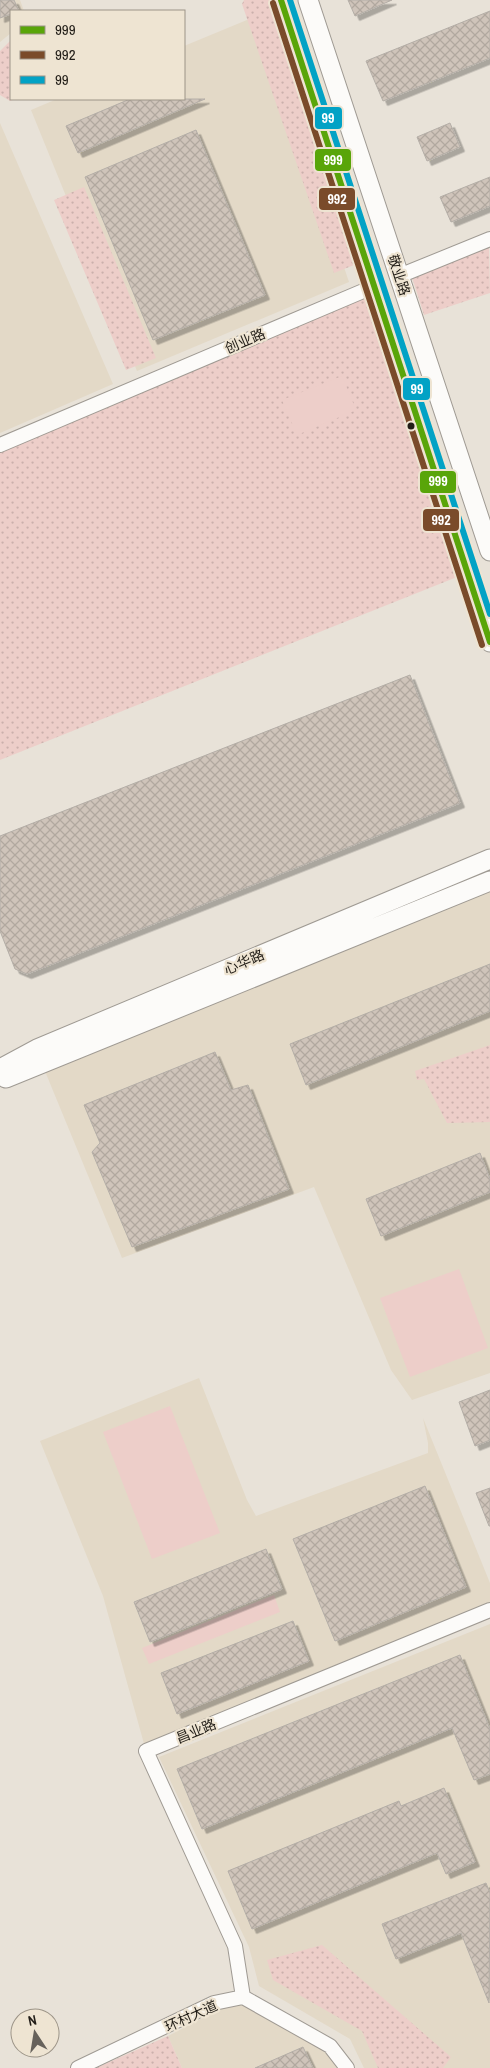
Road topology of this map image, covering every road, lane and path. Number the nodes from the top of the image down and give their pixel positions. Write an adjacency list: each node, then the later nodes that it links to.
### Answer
1 (281, 0): 5 (main road, 敬业路)
2 (308, 0): 4 (main road, 敬业路)
3 (490, 240): 4 (street, 创业路)
4 (399, 276): 5 (main road, 创业路); 7 (main road, 敬业路)
5 (374, 286): 6 (street, 创业路); 8 (main road, 敬业路)
6 (0, 445)
7 (490, 551)
8 (490, 642)
9 (490, 860): 11 (main road, 心华路)
10 (490, 881): 12 (main road, 心华路)
11 (0, 1069)
12 (0, 1080)
13 (490, 1610): 14 (street, 昌业路)
14 (243, 1997): 15 (street, 环村大道); 16 (street)
15 (78, 2068)
16 (347, 2068)

